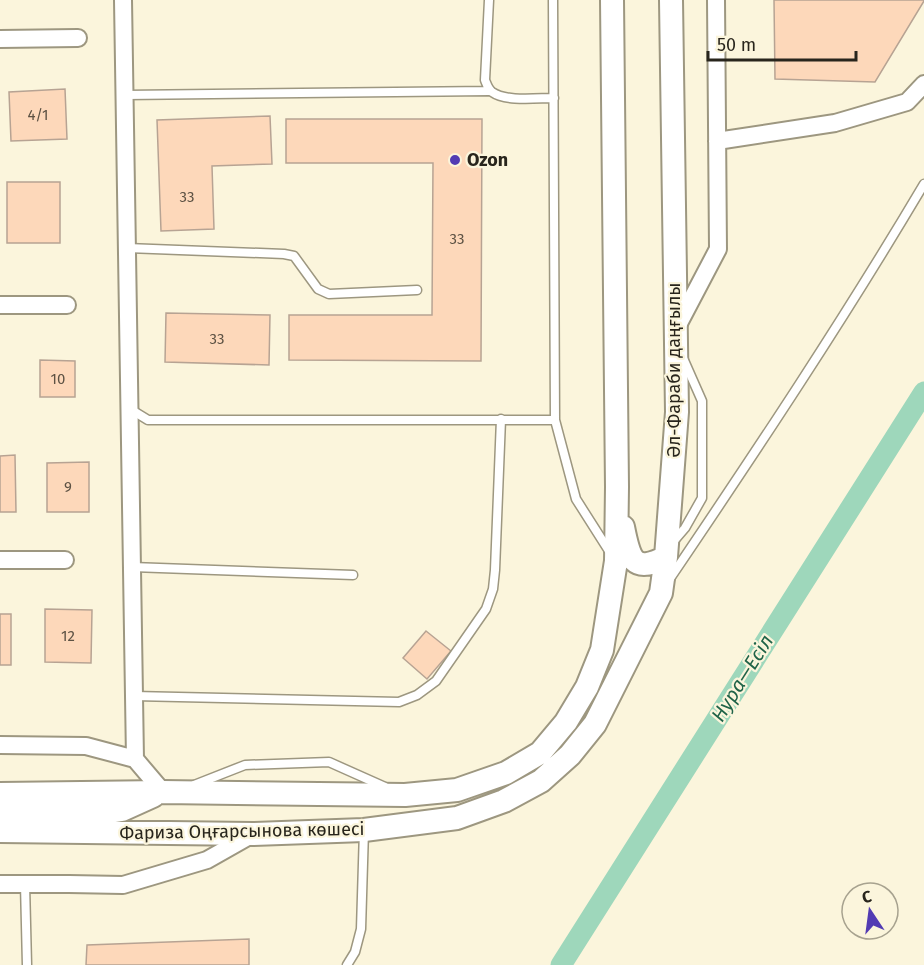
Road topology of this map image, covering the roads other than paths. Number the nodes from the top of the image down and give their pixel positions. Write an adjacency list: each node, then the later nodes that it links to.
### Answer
1 (123, 0): 11 (street)
2 (489, 0): 10 (lane)
3 (553, 0): 12 (lane)
4 (612, 0): 23 (street)
5 (671, 0): 19 (street, Әл-Фараби даңғылы)
6 (716, 0): 13 (street)
7 (78, 38): 8 (street)
8 (0, 39)
9 (924, 84): 13 (street)
10 (489, 91): 11 (lane); 12 (lane)
11 (125, 95): 15 (street)
12 (554, 98): 22 (lane)
13 (717, 141): 19 (street)
14 (924, 184): 30 (lane)
15 (127, 248): 16 (lane); 20 (street)
16 (417, 290)
17 (0, 305): 18 (street)
18 (67, 305)
19 (676, 335): 24 (street, Әл-Фараби даңғылы); 24 (lane)
20 (130, 409): 21 (lane); 28 (street)
21 (501, 420): 22 (lane); 31 (lane)
22 (555, 420): 27 (lane)
23 (617, 487): 24 (street); 27 (street)
24 (666, 553): 30 (street, Әл-Фараби даңғылы)
25 (0, 560): 26 (street)
26 (65, 560)
27 (616, 561): 37 (street, Фариза Оңғарсынова көшесі)
28 (132, 567): 29 (lane); 31 (street)
29 (353, 575)
30 (661, 593): 32 (street, Әл-Фараби даңғылы)
31 (134, 696): 34 (street)
32 (595, 724): 39 (street, Фариза Оңғарсынова көшесі)
33 (0, 745): 34 (street)
34 (135, 759): 35 (street)
35 (170, 792): 36 (street, Фариза Оңғарсынова көшесі); 37 (street, Фариза Оңғарсынова көшесі); 37 (lane); 38 (street)
36 (0, 794)
37 (405, 795)
38 (0, 811)
39 (364, 830): 41 (street, Фариза Оңғарсынова көшесі); 45 (lane)
40 (0, 831): 41 (street, Фариза Оңғарсынова көшесі)
41 (253, 834): 43 (street)
42 (0, 884): 43 (street)
43 (25, 884): 44 (lane)
44 (27, 965)
45 (346, 965)

